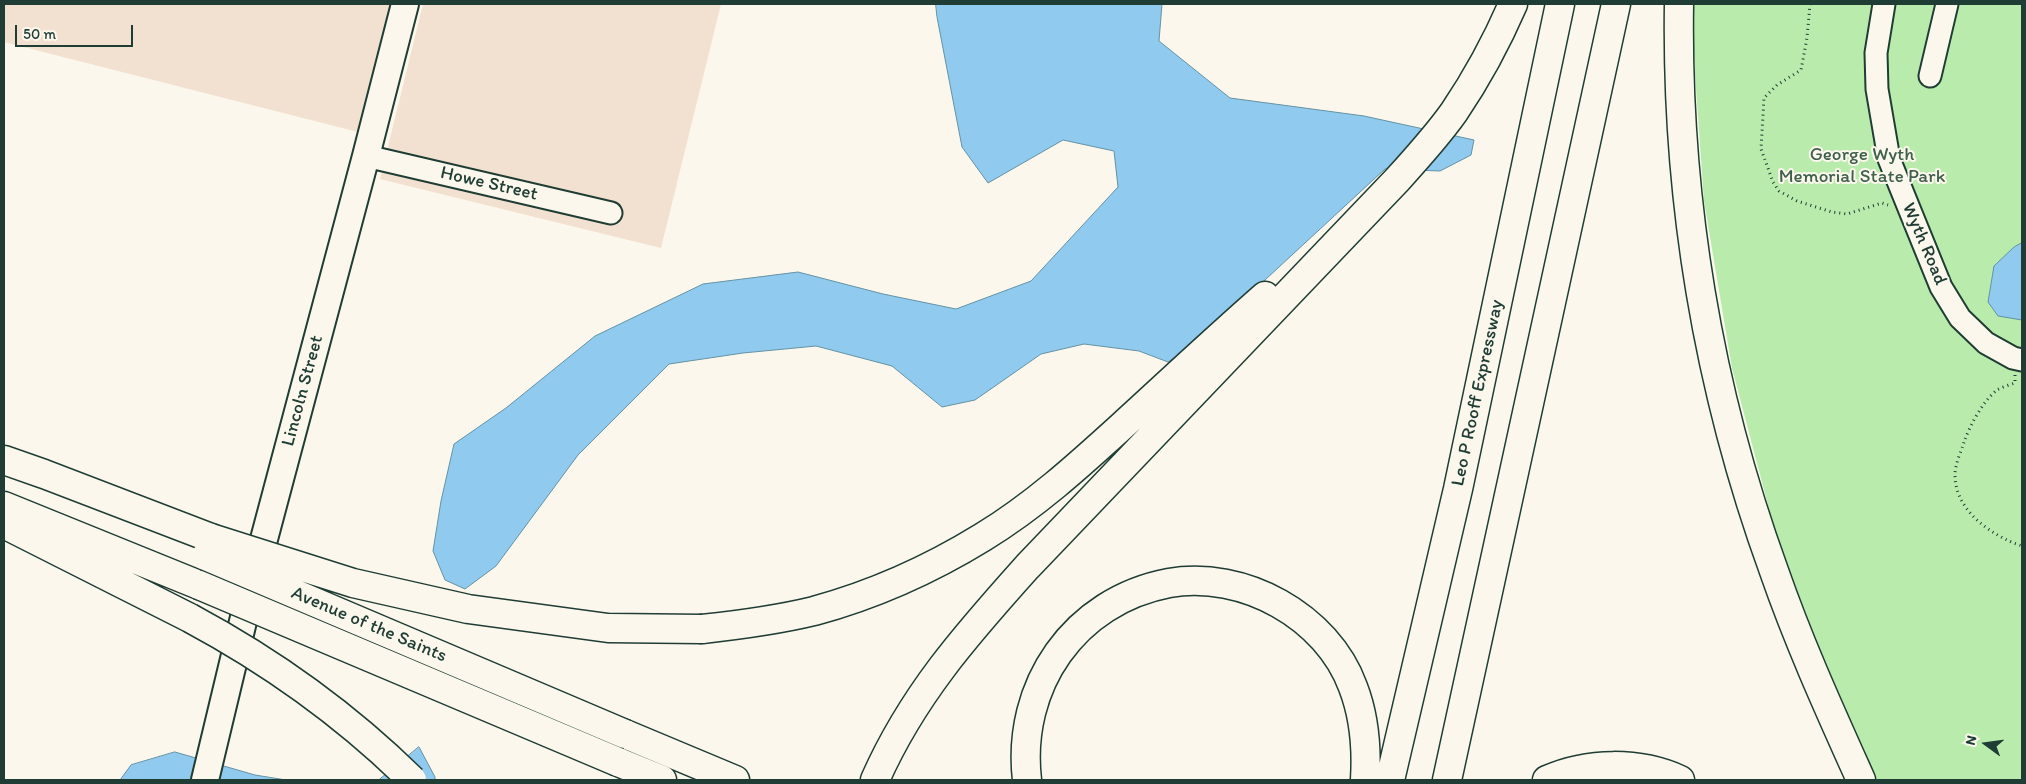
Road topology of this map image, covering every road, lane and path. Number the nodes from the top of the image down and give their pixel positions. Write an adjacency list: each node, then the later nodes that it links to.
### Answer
1 (405, 4): 10 (main road, Lincoln Street)
2 (1513, 4): 11 (highway)
3 (1560, 4): 28 (highway, Leo P Rooff Expressway)
4 (1616, 4): 29 (highway)
5 (1679, 4): 32 (highway)
6 (1810, 4): 12 (path)
7 (1884, 4): 14 (street, Wyth Road)
8 (1940, 5): 9 (street)
9 (1930, 76)
10 (366, 156): 13 (street, Howe Street); 22 (main road, Lincoln Street)
11 (1397, 180): 20 (highway, bridge); 21 (highway)
12 (1890, 205)
13 (611, 213)
14 (2016, 364): 19 (path)
15 (4, 460): 20 (highway)
16 (4, 472): 20 (highway, Avenue of the Saints)
17 (4, 506): 24 (highway, Avenue of the Saints, bridge)
18 (4, 524): 23 (highway, bridge)
19 (2022, 546)
20 (208, 547): 25 (highway, Avenue of the Saints, bridge)
21 (879, 772)
22 (205, 780)
23 (412, 780)
24 (662, 780)
25 (734, 780)
26 (1027, 780): 27 (highway)
27 (1365, 780)
28 (1390, 780)
29 (1447, 780)
30 (1547, 780): 31 (highway)
31 (1680, 780)
32 (1861, 780)

